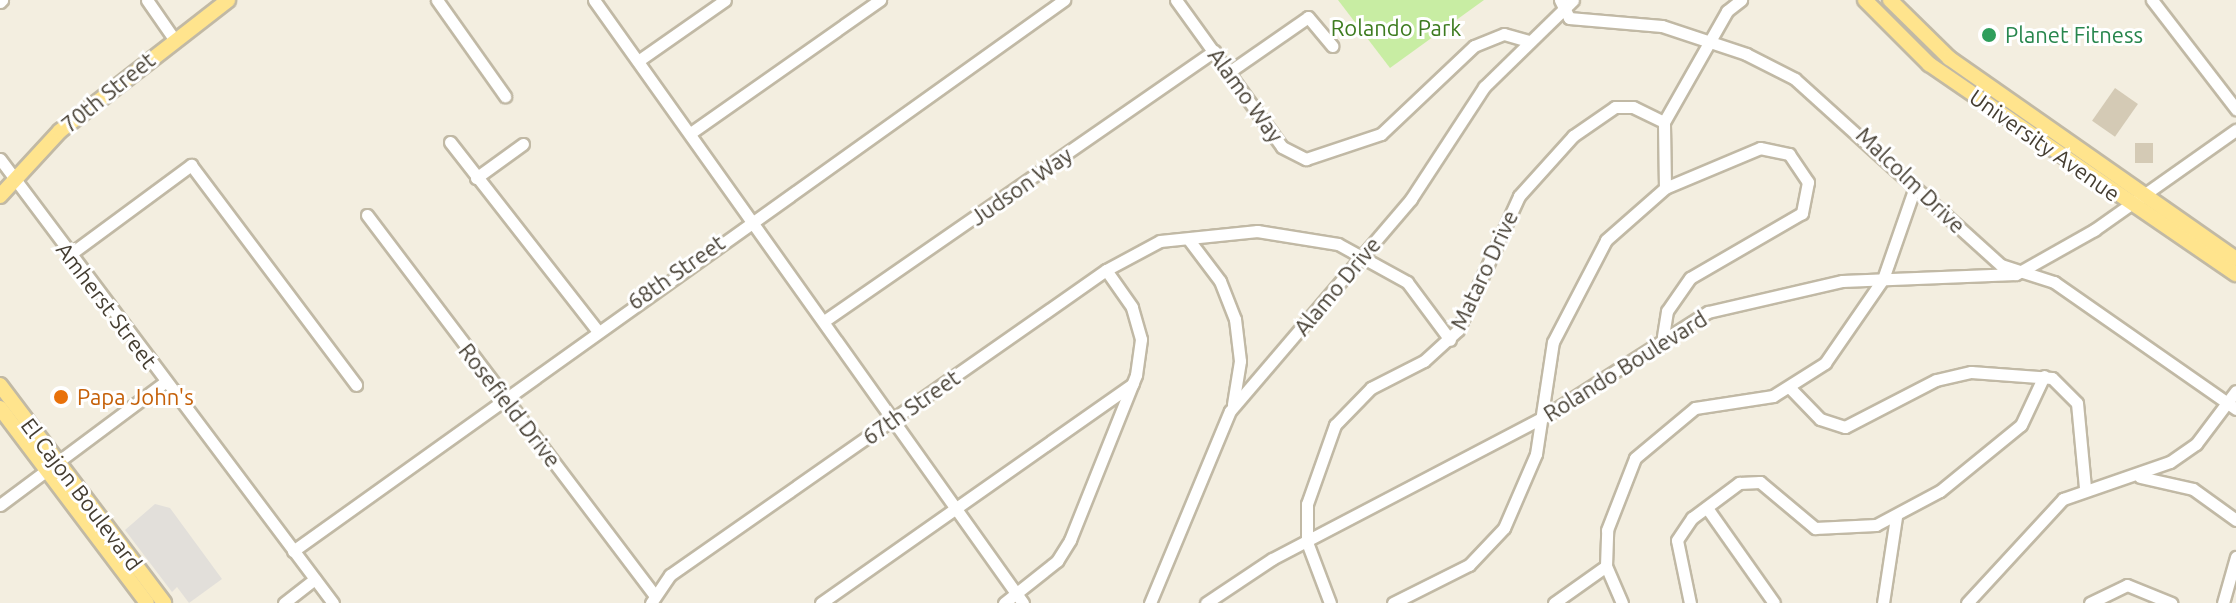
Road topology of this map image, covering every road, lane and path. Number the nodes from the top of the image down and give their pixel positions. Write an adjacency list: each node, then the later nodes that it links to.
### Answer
1 (147, 0): 15 (street)
2 (228, 0): 15 (main road, 70th Street)
3 (437, 0): 22 (street)
4 (594, 0): 20 (street)
5 (725, 0): 20 (street)
6 (880, 0): 26 (street)
7 (1064, 0): 38 (street, 68th Street)
8 (1176, 0): 19 (street, Alamo Way)
9 (1573, 0): 14 (street, Alamo Drive)
10 (1741, 0): 17 (street)
11 (1865, 0): 36 (main road, University Avenue)
12 (1890, 0): 34 (main road, University Avenue)
13 (2152, 0): 23 (street)
14 (1560, 5): 16 (street, Alamo Drive); 17 (street, Malcolm Drive)
15 (174, 39): 30 (main road, 70th Street)
16 (1528, 41): 21 (street, Alamo Way); 40 (street, Alamo Drive)
17 (1709, 42): 24 (street); 32 (street, Malcolm Drive)
18 (1332, 46): 21 (street)
19 (1214, 51): 21 (street, Alamo Way); 47 (street, Judson Way)
20 (638, 61): 26 (street)
21 (1229, 72)
22 (505, 96)
23 (2236, 109)
24 (1664, 122): 33 (street); 50 (street, Mataro Drive)
25 (2236, 130): 34 (street, Rolando Boulevard)
26 (692, 132): 38 (street)
27 (450, 142): 31 (street)
28 (523, 144): 31 (street)
29 (0, 159): 30 (street, Amherst Street)
30 (15, 178): 35 (main road, 70th Street); 41 (street, Amherst Street)
31 (476, 178): 48 (street)
32 (1915, 187): 44 (street, Malcolm Drive); 46 (street)
33 (1665, 188): 49 (street); 63 (street)
34 (2143, 194): 36 (street, Rolando Boulevard); 42 (main road, University Avenue)
35 (0, 196)
36 (2128, 204): 44 (street, Rolando Boulevard); 45 (main road, University Avenue)
37 (367, 215): 58 (street, Rosefield Drive)
38 (755, 218): 47 (street); 48 (street, 68th Street)
39 (1189, 240): 40 (street, 67th Street); 43 (street, 67th Street); 61 (street)
40 (1365, 254): 50 (street); 61 (street, Alamo Drive)
41 (69, 255): 52 (street, Amherst Street); 55 (street)
42 (2236, 259)
43 (1106, 270): 53 (street); 62 (street, 67th Street)
44 (2016, 274): 46 (street, Rolando Boulevard); 59 (street, Malcolm Drive)
45 (2236, 274)
46 (1883, 279): 49 (street, Rolando Boulevard); 56 (street)
47 (827, 319): 62 (street)
48 (596, 329): 58 (street, 68th Street)
49 (1663, 337): 63 (street, Rolando Boulevard)
50 (1450, 340): 72 (street, Mataro Drive)
51 (2044, 376): 56 (street); 66 (street); 70 (street)
52 (165, 382): 64 (street); 73 (street, Amherst Street)
53 (1134, 384): 68 (street); 78 (street)
54 (0, 385): 64 (main road, El Cajon Boulevard)
55 (356, 385)
56 (1790, 388): 75 (street)
57 (2236, 391): 59 (street)
58 (502, 396): 73 (street, 68th Street); 77 (street, Rosefield Drive)
59 (2232, 406): 65 (street)
60 (0, 408): 64 (main road, El Cajon Boulevard)
61 (1230, 411): 85 (street, Alamo Drive)
62 (894, 418): 68 (street); 77 (street, 67th Street)
63 (1542, 418): 72 (street, Rolando Boulevard); 88 (street)
64 (52, 466): 67 (street); 79 (main road, El Cajon Boulevard); 80 (main road, El Cajon Boulevard)
65 (2129, 478): 66 (street); 71 (street)
66 (2085, 488): 94 (street)
67 (0, 505)
68 (957, 508): 78 (street); 83 (street)
69 (1707, 508): 70 (street); 91 (street); 92 (street)
70 (1896, 517): 93 (street)
71 (2236, 520)
72 (1307, 542): 86 (street, Rolando Boulevard); 87 (street, Mataro Drive)
73 (293, 551): 76 (street, Amherst Street)
74 (2236, 557): 97 (street)
75 (1606, 566): 89 (street); 90 (street)
76 (315, 579): 81 (street); 82 (street, Amherst Street)
77 (652, 598)
78 (1020, 599): 84 (street)
79 (147, 603)
80 (164, 603)
81 (284, 603)
82 (333, 603)
83 (821, 603)
84 (1004, 603)
85 (1150, 603)
86 (1206, 603)
87 (1330, 603)
88 (1393, 603)
89 (1554, 603)
90 (1622, 603)
91 (1690, 603)
92 (1774, 603)
93 (1883, 603)
94 (1967, 603)
95 (2090, 603): 96 (street)
96 (2171, 603)
97 (2223, 603)

